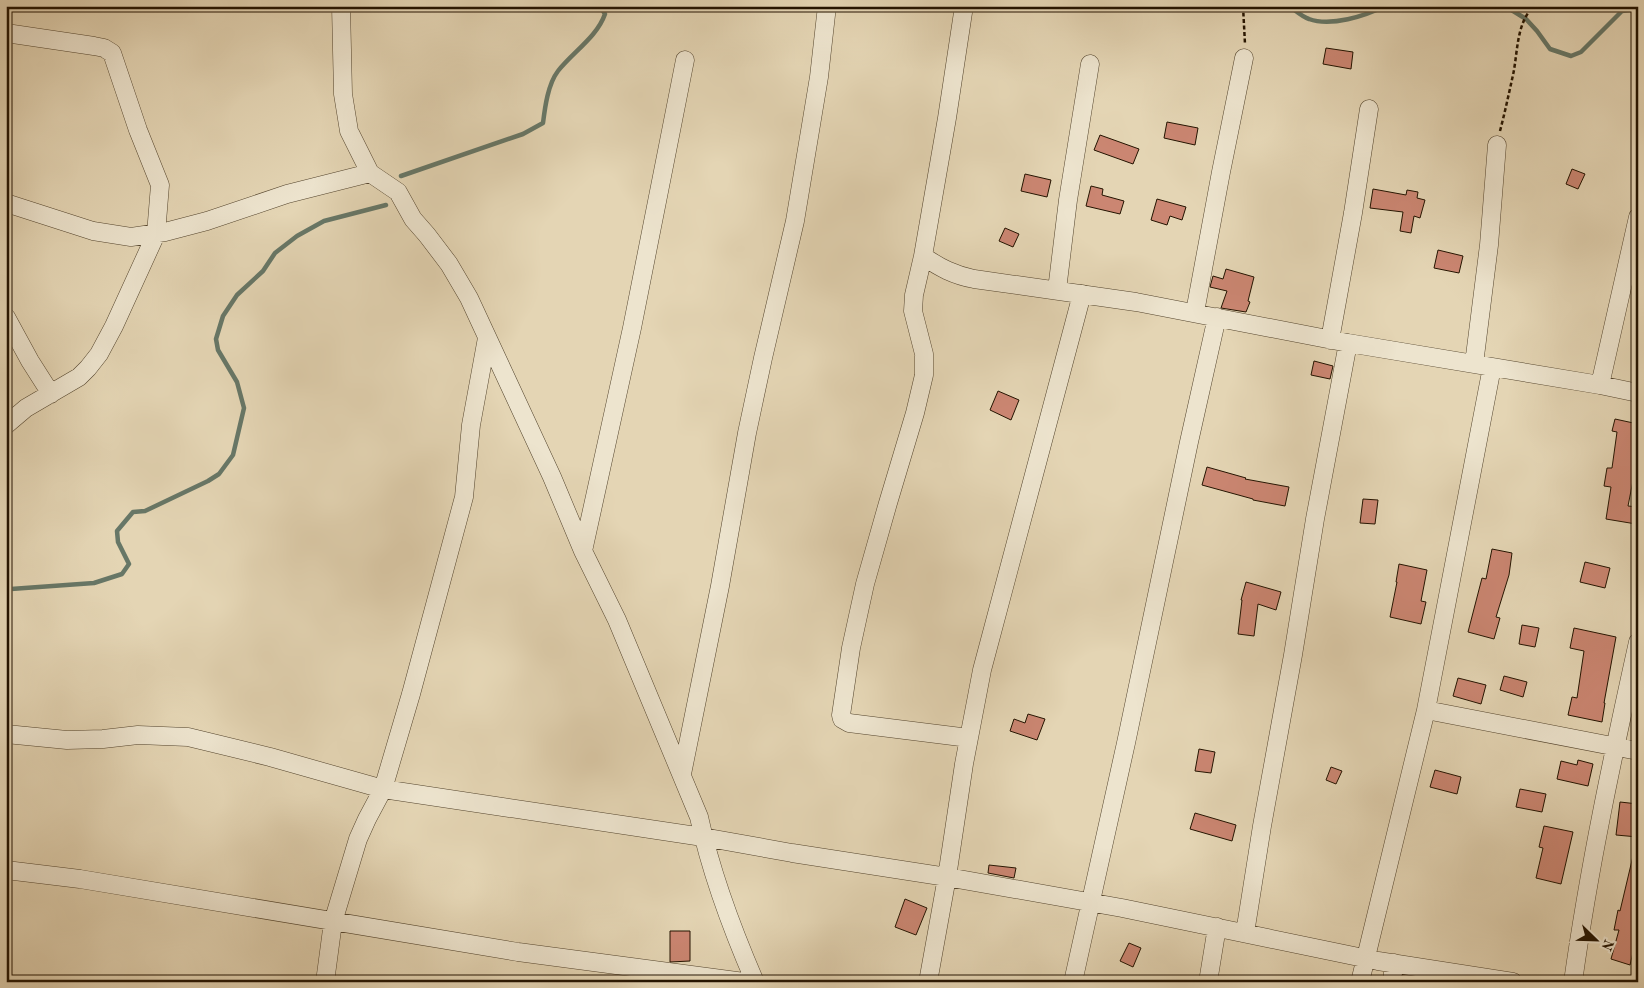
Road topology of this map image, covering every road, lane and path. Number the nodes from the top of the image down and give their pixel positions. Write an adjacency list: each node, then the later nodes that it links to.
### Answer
1 (341, 6): 12 (street)
2 (827, 6): 38 (street)
3 (964, 6): 16 (street)
4 (1243, 6): 7 (path)
5 (1534, 6): 11 (path)
6 (6, 33): 15 (street)
7 (1244, 58): 19 (street)
8 (684, 60): 31 (street)
9 (1090, 64): 17 (street)
10 (1369, 109): 23 (street)
11 (1497, 144): 25 (street)
12 (370, 173): 15 (street); 22 (street)
13 (8, 204): 15 (street)
14 (1638, 217): 27 (street)
15 (156, 234): 29 (street)
16 (923, 256): 17 (street); 35 (street)
17 (1056, 290): 18 (street)
18 (1082, 294): 19 (street); 35 (street)
19 (1195, 312): 21 (street)
20 (6, 317): 29 (street)
21 (1217, 317): 23 (street); 43 (street)
22 (487, 338): 31 (street); 39 (street)
23 (1330, 340): 24 (street)
24 (1348, 343): 25 (street); 46 (street)
25 (1474, 364): 26 (street)
26 (1492, 367): 27 (street); 33 (street)
27 (1600, 384): 28 (street)
28 (1638, 393)
29 (51, 394): 30 (street)
30 (6, 425)
31 (583, 551): 38 (street)
32 (1638, 642): 36 (street)
33 (1426, 710): 36 (street); 47 (street)
34 (6, 734): 39 (street)
35 (969, 738): 42 (street)
36 (1615, 746): 37 (street); 58 (street)
37 (1638, 751)
38 (682, 774): 40 (street)
39 (383, 789): 40 (street); 44 (street)
40 (704, 837): 42 (street); 51 (street)
41 (6, 870): 44 (street)
42 (947, 877): 43 (street); 52 (street)
43 (1090, 902): 45 (street); 53 (street)
44 (333, 922): 49 (street); 50 (street)
45 (1217, 927): 46 (street); 54 (street)
46 (1245, 933): 47 (street)
47 (1365, 958): 48 (street); 55 (street)
48 (1394, 963): 56 (street); 57 (street)
49 (325, 982)
50 (744, 982)
51 (755, 982)
52 (928, 982)
53 (1072, 982)
54 (1208, 982)
55 (1360, 982)
56 (1392, 982)
57 (1513, 982)
58 (1573, 982)

